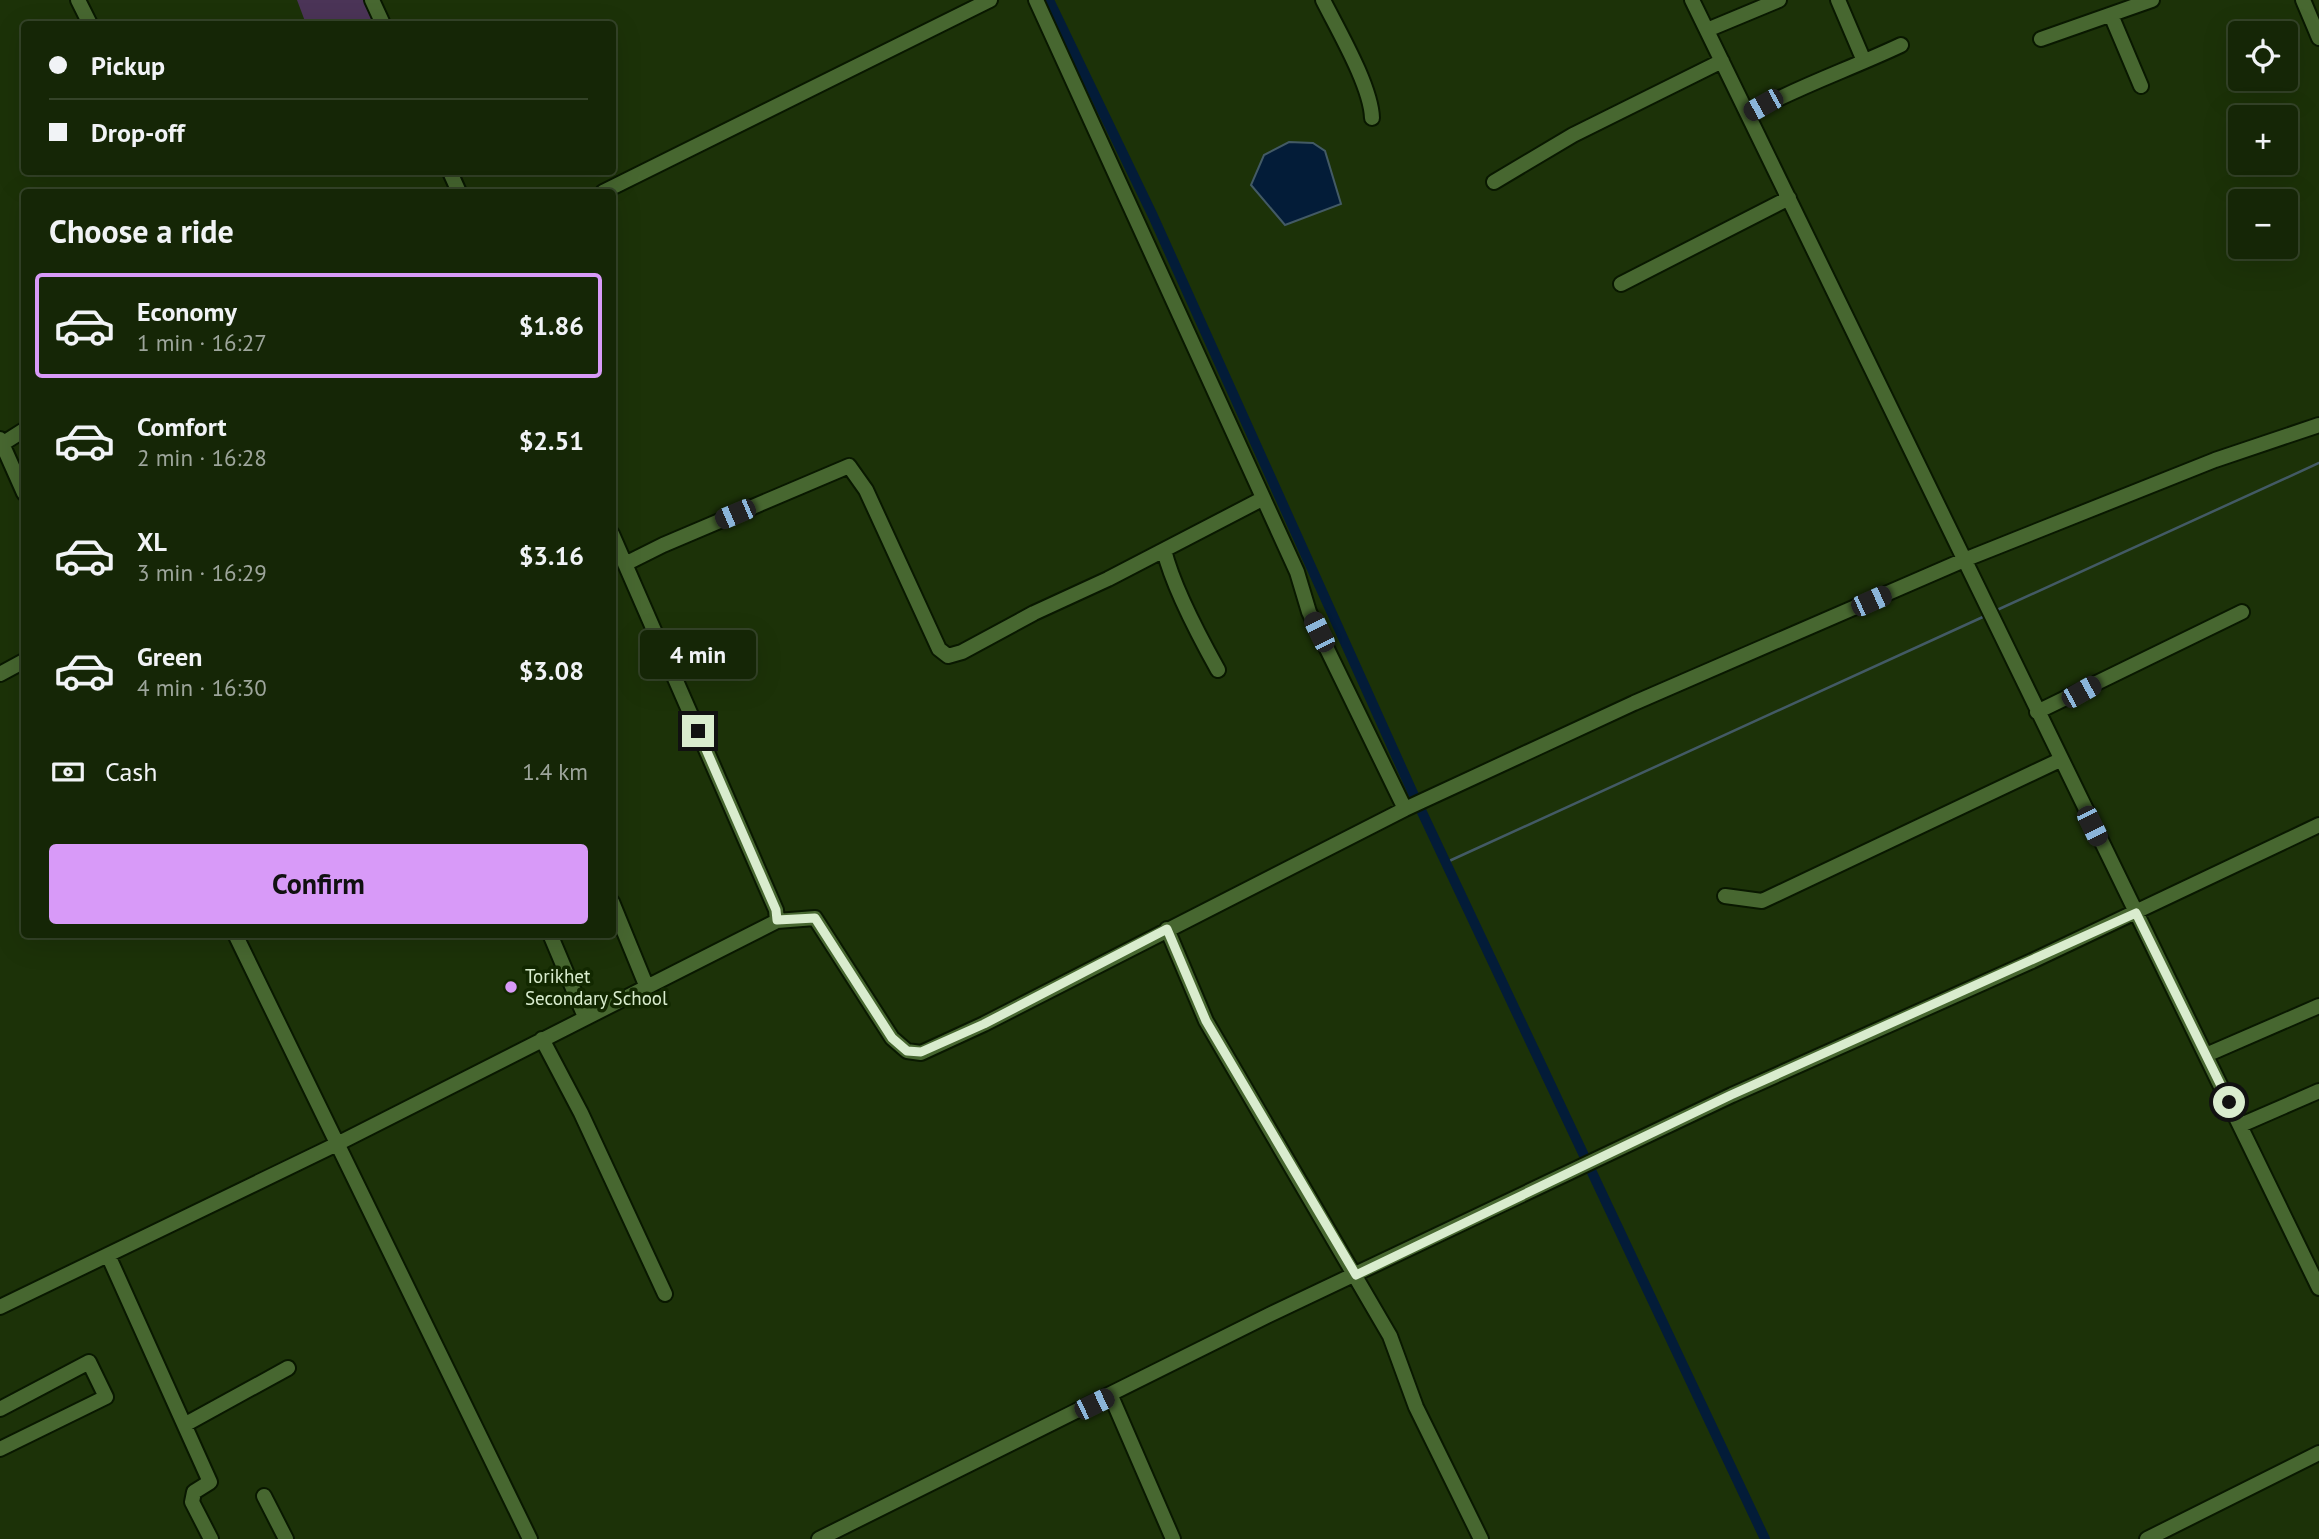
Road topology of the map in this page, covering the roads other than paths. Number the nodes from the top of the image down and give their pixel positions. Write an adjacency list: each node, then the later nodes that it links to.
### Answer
1 (78, 0): 13 (street)
2 (372, 0): 14 (street)
3 (990, 0): 11 (street)
4 (1035, 0): 32 (street)
5 (1324, 0): 23 (street)
6 (1692, 0): 15 (street)
7 (1779, 0): 15 (street)
8 (1838, 0): 20 (street)
9 (2152, 0): 12 (street)
10 (2302, 0): 16 (street)
11 (971, 4): 25 (street)
12 (2111, 15): 17 (street); 21 (street)
13 (88, 21)
14 (382, 21)
15 (1707, 30): 19 (street)
16 (2319, 38)
17 (2041, 39)
18 (1901, 45): 20 (street)
19 (1721, 61): 22 (street); 24 (street)
20 (1864, 61): 22 (street)
21 (2141, 86)
22 (1748, 114): 26 (street)
23 (1373, 118)
24 (1494, 182)
25 (609, 189)
26 (1789, 198): 27 (street); 35 (street)
27 (1621, 284)
28 (2319, 425): 35 (street)
29 (21, 432): 30 (street)
30 (1, 442): 31 (street)
31 (21, 486)
32 (1262, 499): 34 (street); 43 (street)
33 (616, 543): 36 (street)
34 (1164, 550): 36 (street); 39 (street)
35 (1964, 560): 41 (street); 43 (street)
36 (625, 564): 48 (street)
37 (2242, 612): 41 (street)
38 (21, 663): 40 (street)
39 (1218, 670)
40 (0, 674)
41 (2037, 712): 42 (street)
42 (2060, 760): 45 (street); 47 (street)
43 (1415, 805): 49 (street)
44 (2319, 825): 47 (street)
45 (1725, 896)
46 (616, 912): 52 (street)
47 (2136, 913): 56 (street); 61 (street)
48 (777, 920): 49 (street); 52 (street)
49 (1167, 929): 61 (street)
50 (237, 938): 59 (street)
51 (552, 938): 54 (street)
52 (646, 985): 54 (street)
53 (2319, 1006): 56 (street)
54 (585, 1017): 55 (street)
55 (542, 1039): 59 (street); 63 (street)
56 (2206, 1055): 58 (street)
57 (2319, 1091): 58 (street)
58 (2241, 1125): 62 (street)
59 (337, 1144): 60 (street); 74 (street)
60 (108, 1255): 64 (street); 68 (street)
61 (1356, 1275): 66 (street); 77 (street)
62 (2319, 1288)
63 (665, 1293)
64 (0, 1307)
65 (288, 1368): 68 (street)
66 (1111, 1396): 75 (street); 76 (street)
67 (0, 1409): 69 (street)
68 (186, 1424): 72 (street)
69 (0, 1449)
70 (2319, 1453): 78 (street)
71 (264, 1496): 73 (street)
72 (211, 1539)
73 (286, 1539)
74 (530, 1539)
75 (819, 1539)
76 (1173, 1539)
77 (1481, 1539)
78 (2147, 1539)

